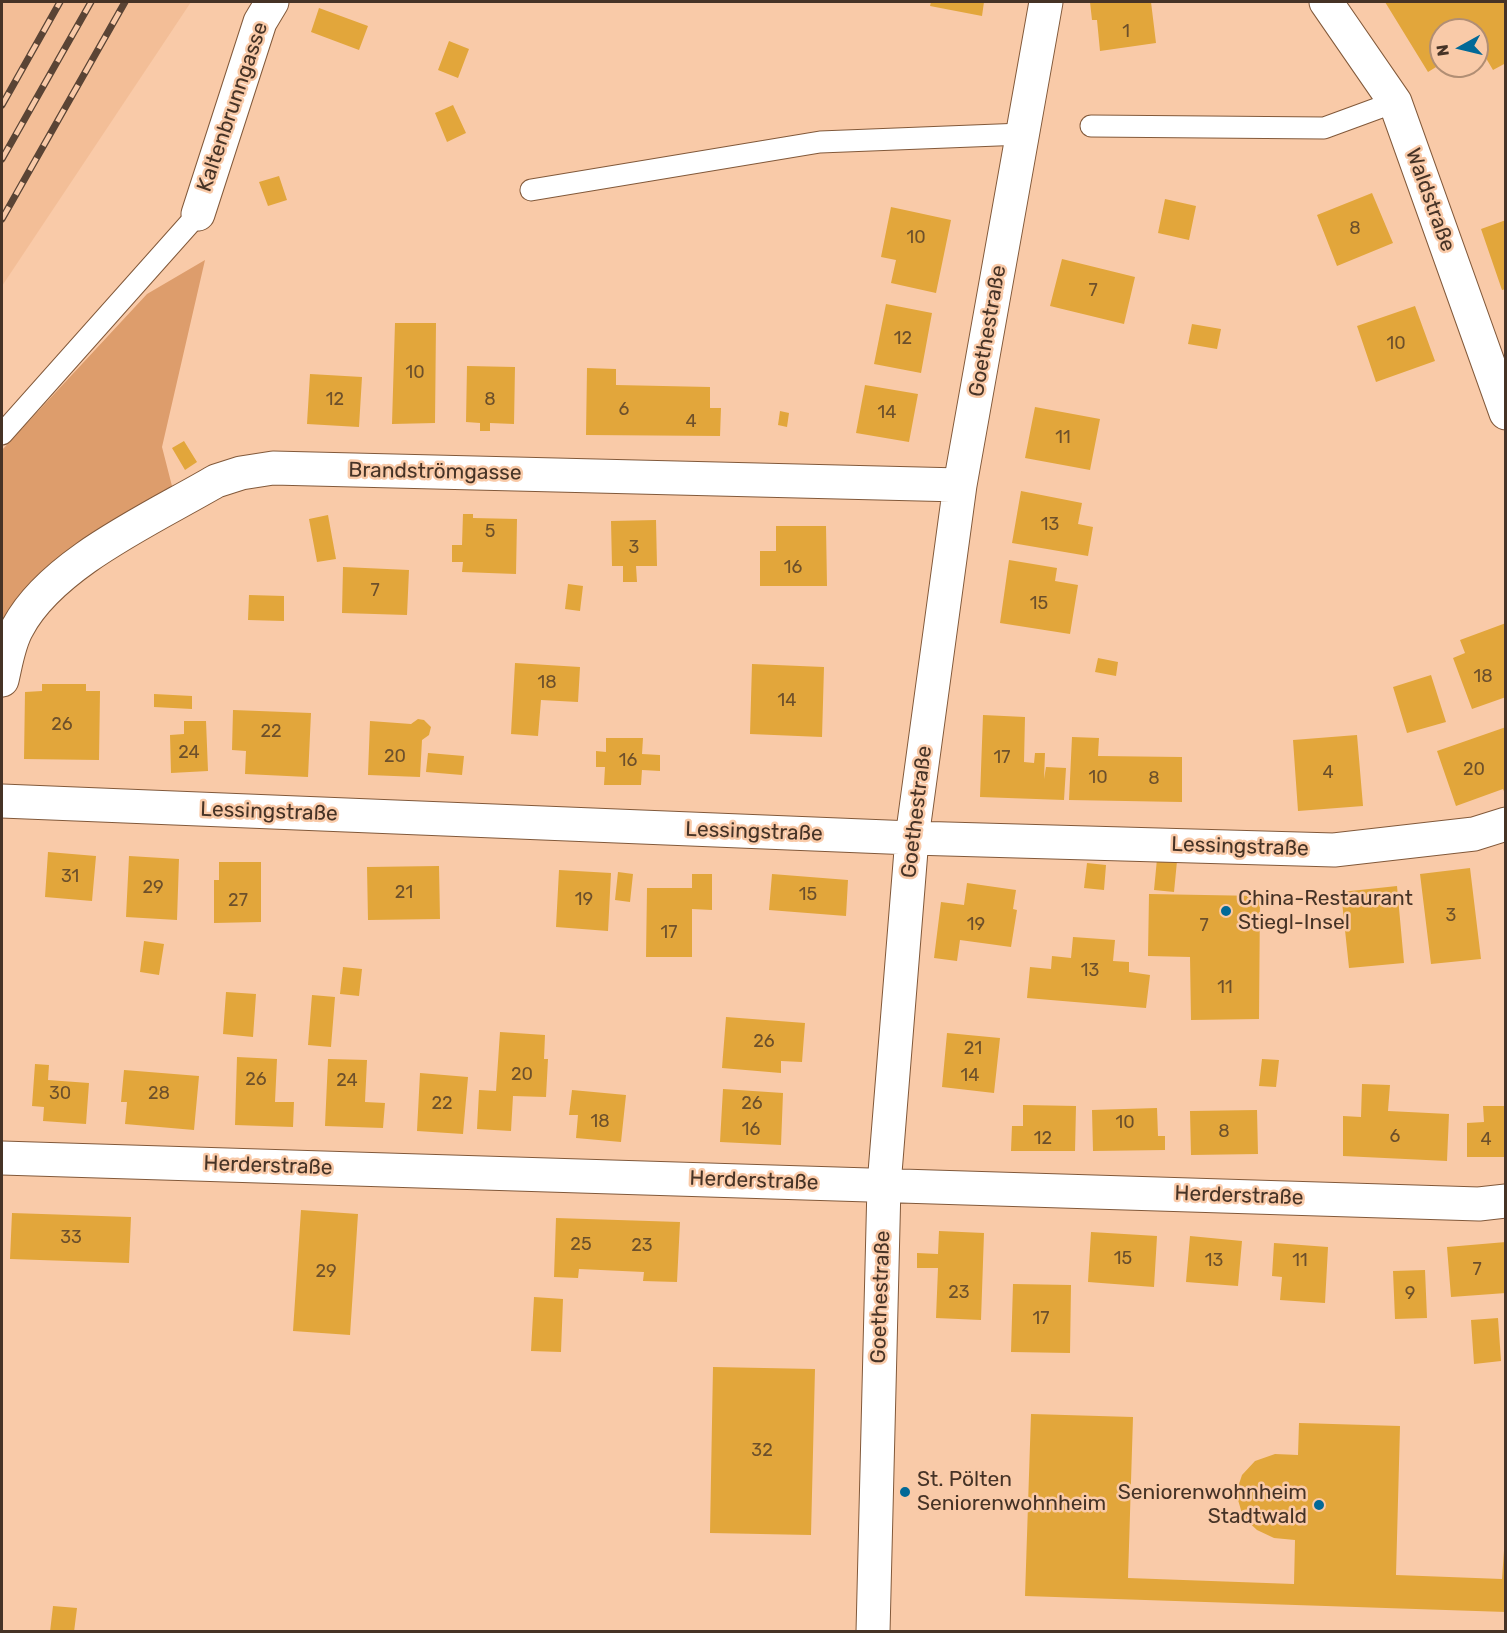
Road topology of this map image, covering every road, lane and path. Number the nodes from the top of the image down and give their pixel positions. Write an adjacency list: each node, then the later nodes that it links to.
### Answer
1 (272, 2): 8 (street, Kaltenbrunngasse)
2 (1046, 2): 6 (street, Goethestraße)
3 (1326, 2): 4 (street, Waldstraße)
4 (1395, 102): 5 (lane); 9 (street, Waldstraße)
5 (1091, 126)
6 (1023, 134): 7 (lane); 11 (street, Goethestraße)
7 (531, 190)
8 (198, 214): 10 (lane)
9 (1506, 413)
10 (2, 434)
11 (960, 485): 12 (street, Brandströmgasse); 15 (street, Goethestraße)
12 (2, 680)
13 (2, 801): 15 (street, Lessingstraße)
14 (1506, 824): 15 (street, Lessingstraße)
15 (912, 838): 17 (street, Goethestraße)
16 (2, 1158): 17 (street, Herderstraße)
17 (884, 1185): 18 (street, Herderstraße); 19 (street, Goethestraße)
18 (1506, 1201)
19 (873, 1632)

